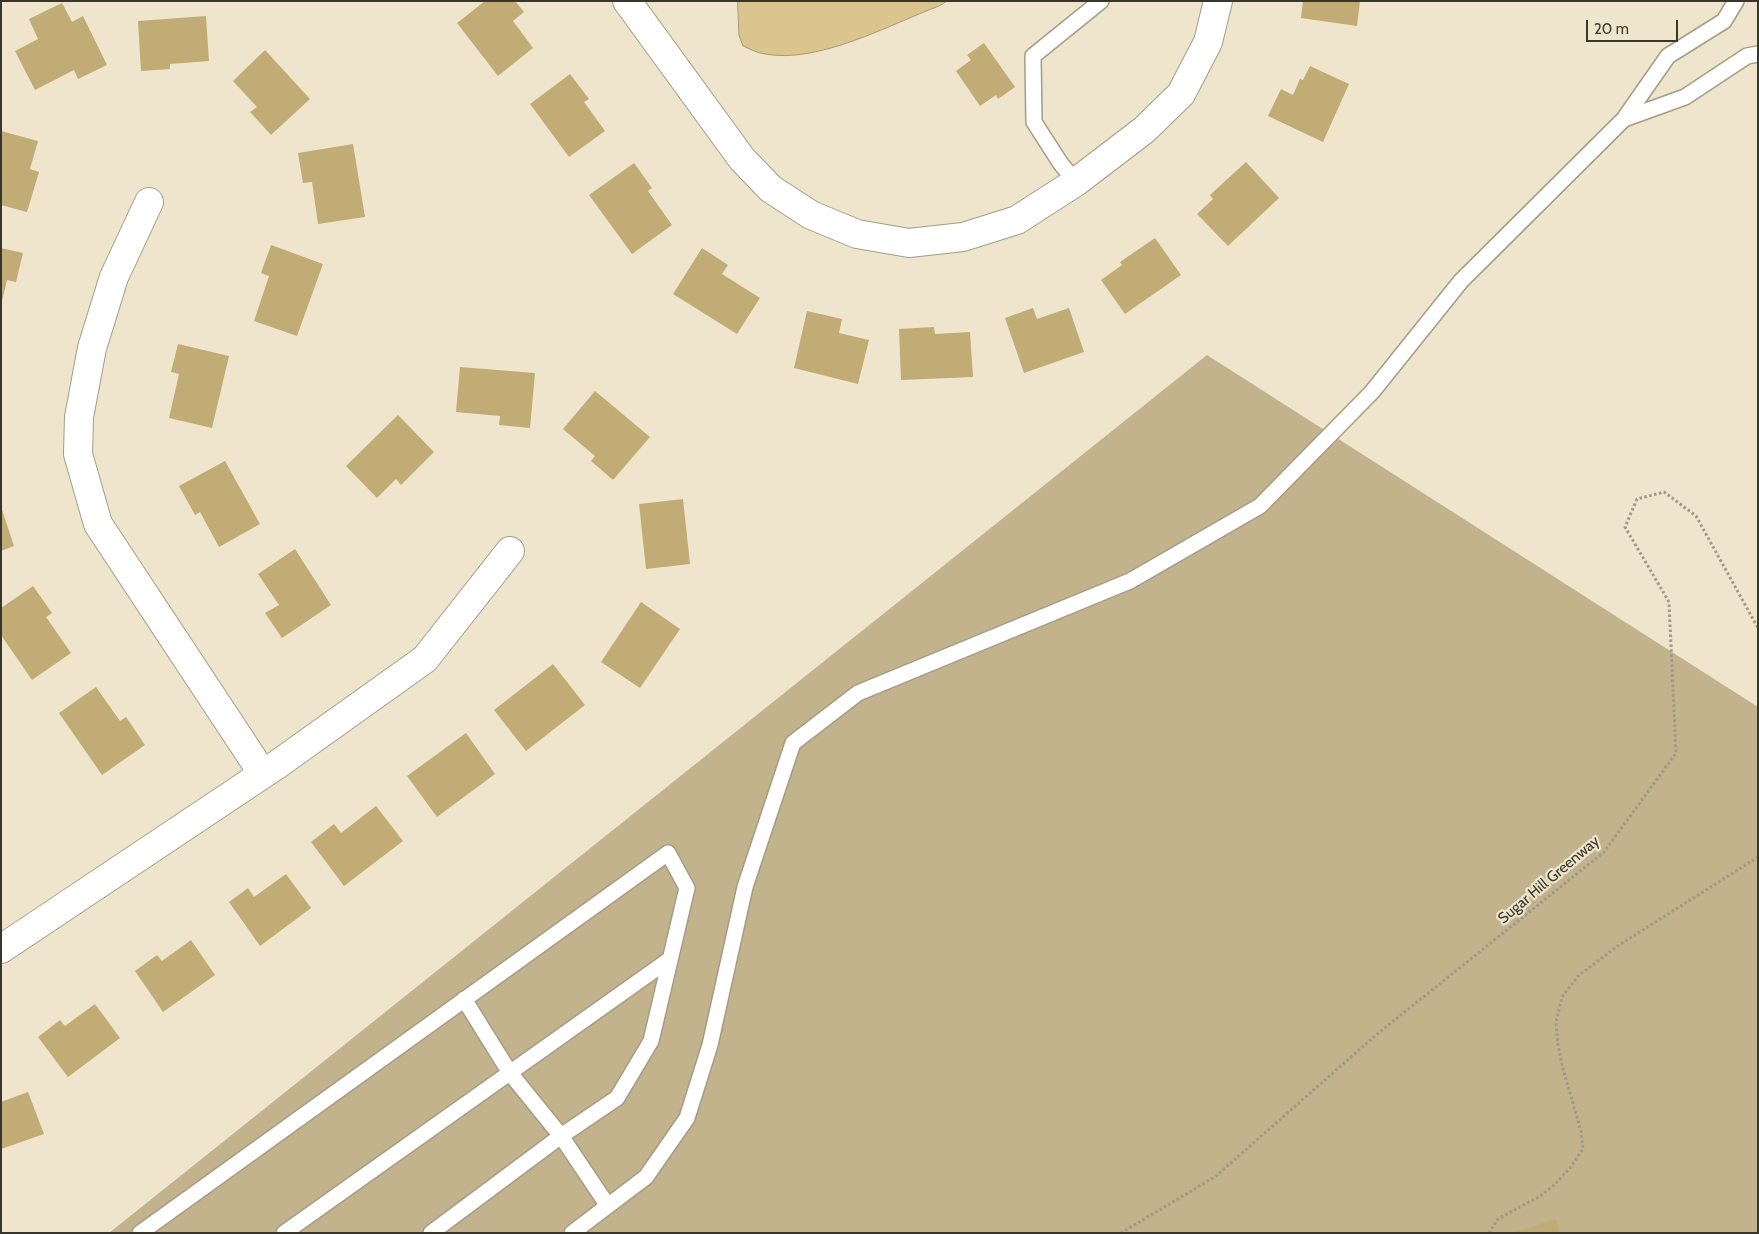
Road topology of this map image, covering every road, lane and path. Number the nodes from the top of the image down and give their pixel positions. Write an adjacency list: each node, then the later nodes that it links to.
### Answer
1 (627, 1): 7 (street)
2 (1102, 1): 7 (lane)
3 (1218, 1): 7 (street)
4 (1736, 1): 6 (lane)
5 (1758, 54): 6 (lane)
6 (1624, 119): 18 (lane)
7 (1076, 182)
8 (149, 202): 11 (street)
9 (510, 551): 11 (street)
10 (1758, 628): 23 (path, Sugar Hill Greenway)
11 (263, 774): 13 (street)
12 (1758, 857): 24 (path)
13 (1, 949)
14 (670, 958): 15 (lane); 16 (lane); 17 (lane)
15 (464, 999): 16 (lane); 19 (lane)
16 (510, 1073): 17 (lane); 20 (lane)
17 (561, 1136): 18 (lane); 21 (lane)
18 (608, 1206): 22 (lane)
19 (140, 1233)
20 (284, 1233)
21 (431, 1233)
22 (572, 1233)
23 (1121, 1233)
24 (1488, 1233)

